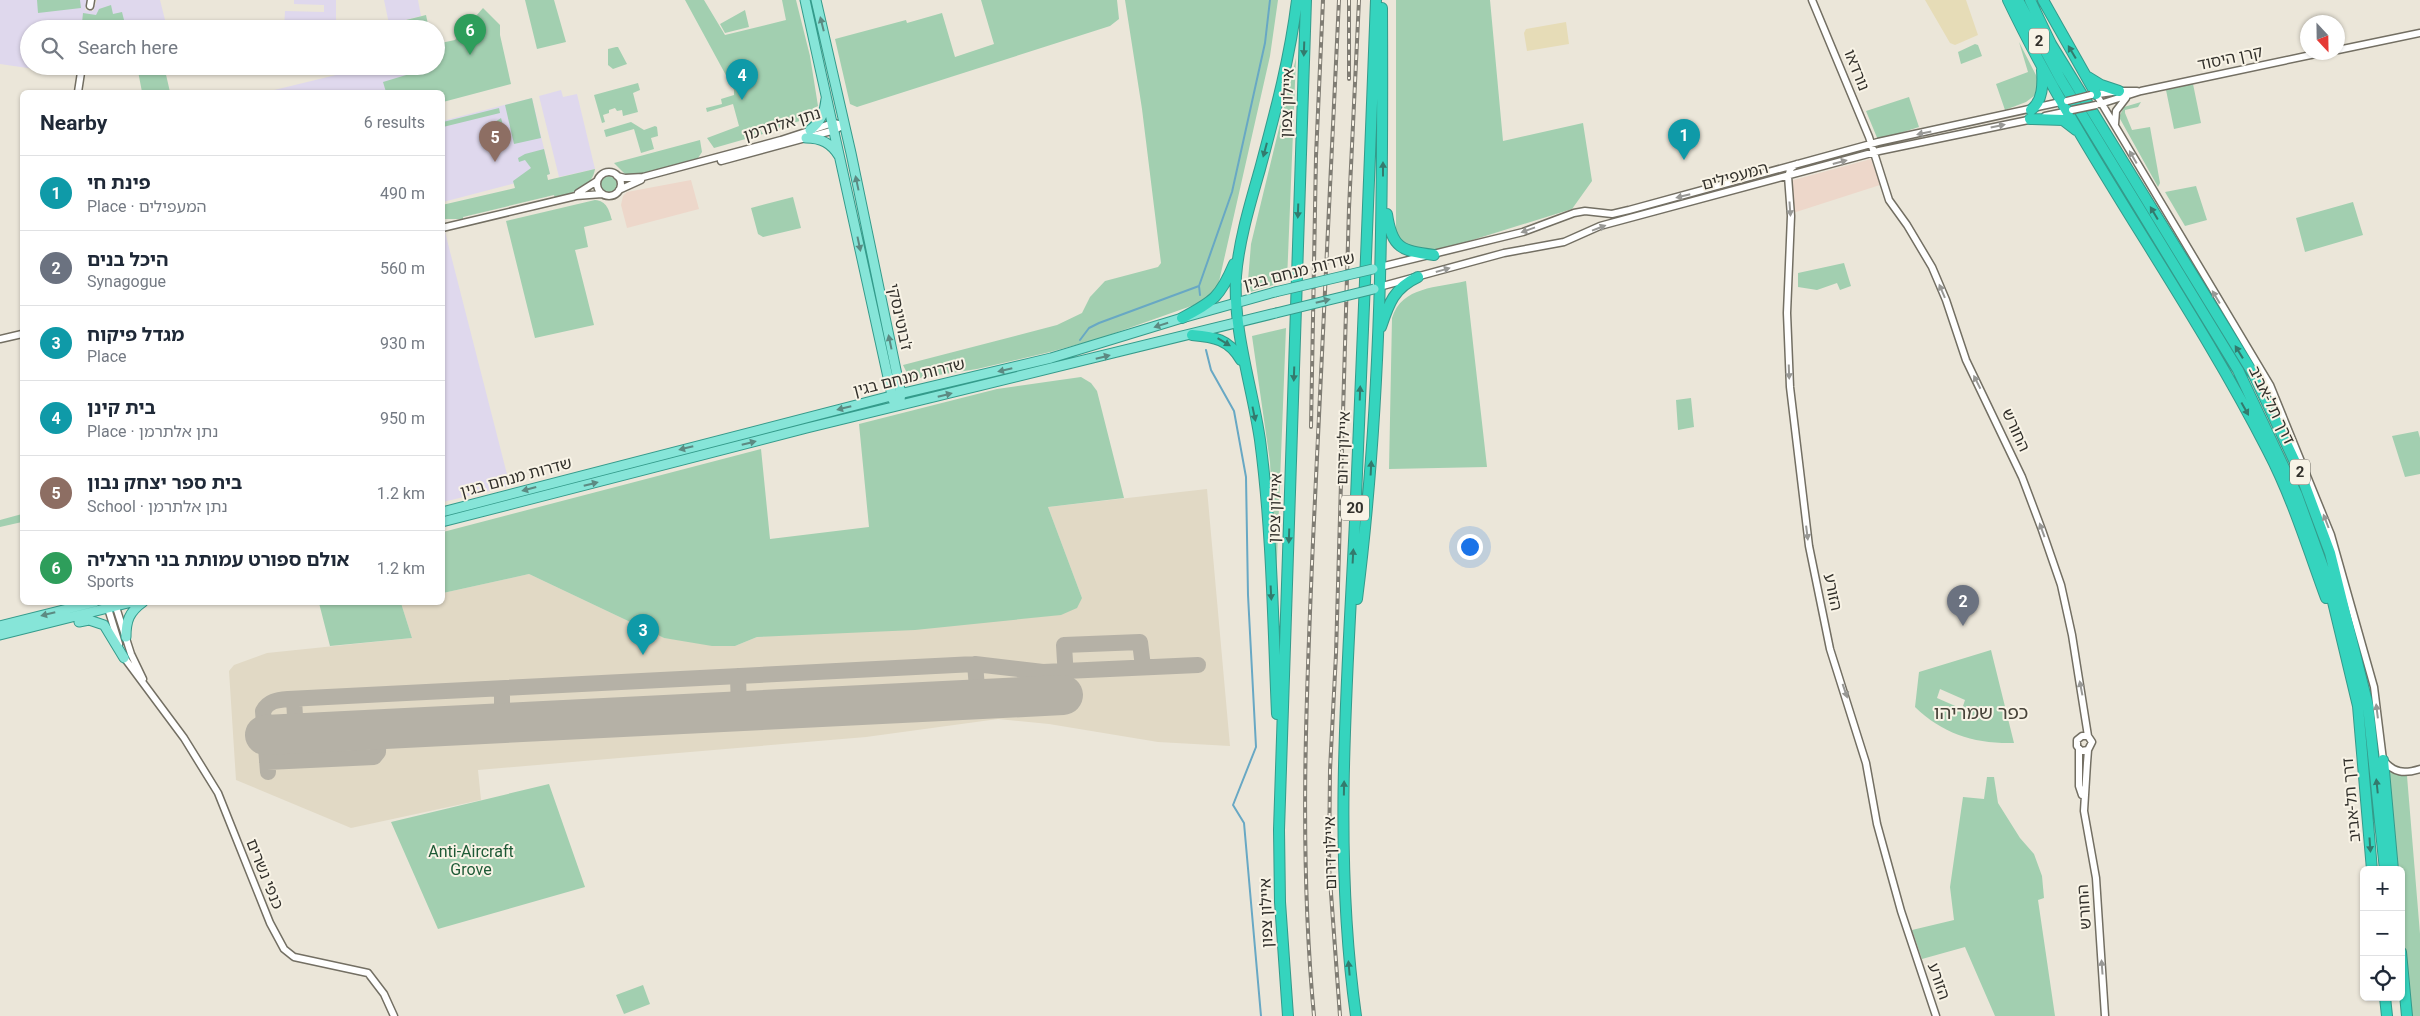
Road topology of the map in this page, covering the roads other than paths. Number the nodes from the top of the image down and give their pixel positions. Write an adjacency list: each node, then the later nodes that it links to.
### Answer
1 (805, 0): 18 (main road, ז'בוטינסקי)
2 (816, 0): 25 (main road, ז'בוטינסקי, one-way to 2)
3 (1296, 0): 44 (highway, one-way to 44)
4 (1306, 0): 82 (highway, איילון צפון, one-way to 82)
5 (1376, 0): 75 (highway, איילון דרום / 20, one-way to 5)
6 (1382, 0): 37 (highway, one-way to 6)
7 (1812, 0): 30 (street, נורדאו)
8 (2008, 0): 15 (highway)
9 (2018, 0): 73 (highway, דרך תל-אביב / 2)
10 (2030, 0): 85 (highway, דרך תל-אביב / 2, one-way to 10)
11 (2043, 0): 16 (highway, one-way to 11)
12 (2420, 33): 13 (street)
13 (2345, 49)
14 (2300, 57): 20 (street, קרן היסוד)
15 (2042, 67): 23 (highway); 24 (highway)
16 (2084, 73): 20 (highway); 21 (highway)
17 (81, 75): 19 (street)
18 (826, 88): 26 (main road, ז'בוטינסקי); 28 (main road)
19 (78, 90)
20 (2123, 94): 21 (street, קרן היסוד); 22 (street, קרן היסוד); 27 (street)
21 (2094, 95): 22 (street); 23 (street, המעפילים, bridge)
22 (2099, 105): 23 (street, המעפילים, bridge); 27 (street)
23 (2067, 106): 24 (street, המעפילים); 24 (street, המעפילים); 29 (highway)
24 (2031, 114): 29 (highway); 30 (street, המעפילים, one-way to 30); 31 (street, המעפילים, one-way to 24)
25 (844, 125): 26 (street, נתן אלתרמן); 57 (main road, ז'בוטינסקי, one-way to 25)
26 (834, 126): 28 (street, נתן אלתרמן); 32 (main road, ז'בוטינסקי)
27 (2116, 127): 80 (street, one-way to 27)
28 (808, 134): 32 (main road); 34 (street, נתן אלתרמן); 38 (street, נתן אלתרמן)
29 (2084, 139): 73 (highway, one-way to 73)
30 (1870, 144): 31 (street, נורדאו); 33 (street, המעפילים)
31 (1873, 152): 35 (street, המעפילים, one-way to 31); 77 (street, החורש, one-way to 31)
32 (842, 162): 58 (main road, ז'בוטינסקי, one-way to 58)
33 (1797, 164): 35 (street); 45 (street, המעפילים, one-way to 45)
34 (617, 176): 36 (street); 38 (street)
35 (1788, 176): 47 (street, המעפילים, one-way to 35); 93 (street, הזורע, one-way to 93)
36 (597, 181): 39 (street); 40 (street)
37 (1383, 188): 45 (highway); 46 (highway)
38 (619, 190): 39 (street)
39 (602, 194): 40 (street)
40 (576, 196): 41 (street)
41 (472, 220): 42 (street); 43 (street)
42 (445, 223)
43 (445, 227)
44 (1239, 254): 49 (highway); 50 (highway)
45 (1434, 255): 46 (street, המעפילים)
46 (1377, 268): 48 (highway); 49 (main road, שדרות מנחם בגין, bridge)
47 (1418, 277): 48 (street, המעפילים); 54 (highway)
48 (1376, 288): 51 (main road, שדרות מנחם בגין, one-way to 48, bridge); 54 (highway)
49 (1236, 302): 50 (main road, שדרות מנחם בגין); 51 (highway)
50 (1182, 318): 59 (main road, שדרות מנחם בגין, one-way to 59)
51 (1237, 322): 53 (main road, שדרות מנחם בגין); 56 (highway)
52 (20, 334): 55 (street)
53 (1192, 335): 56 (highway, one-way to 56); 63 (main road, שדרות מנחם בגין, one-way to 53)
54 (1378, 338): 75 (highway, one-way to 54)
55 (0, 339)
56 (1244, 367): 82 (highway, one-way to 82)
57 (896, 368): 59 (main road); 60 (main road, ז'בוטינסקי)
58 (885, 370): 61 (main road, ז'בוטינסקי); 62 (main road)
59 (925, 388): 60 (main road, שדרות מנחם בגין)
60 (901, 394): 61 (main road, שדרות מנחם בגין); 63 (main road, ז'בוטינסקי)
61 (891, 396): 62 (main road, שדרות מנחם בגין); 63 (main road, ז'בוטינסקי)
62 (870, 402): 64 (main road, שדרות מנחם בגין, one-way to 64)
63 (897, 407): 65 (main road, שדרות מנחם בגין, one-way to 63)
64 (445, 511)
65 (445, 521)
66 (78, 605): 69 (main road, one-way to 69)
67 (111, 605): 70 (main road); 72 (street, כנפי נשרים); 74 (street, כנפי נשרים)
68 (140, 605): 72 (main road)
69 (0, 626)
70 (25, 630): 71 (main road); 74 (main road)
71 (0, 635)
72 (126, 637): 76 (street, כנפי נשרים)
73 (2342, 641): 84 (highway, דרך תל-אביב / 2, one-way to 84)
74 (124, 658): 76 (street, כנפי נשרים)
75 (1347, 672): 92 (highway, איילון דרום / 20, one-way to 75)
76 (149, 691): 90 (street, כנפי נשרים)
77 (2088, 736): 78 (street); 79 (street)
78 (2079, 749): 79 (street); 83 (street, החורש)
79 (2088, 750): 83 (street, החורש)
80 (2383, 760): 81 (street); 86 (highway)
81 (2420, 769)
82 (1280, 784): 91 (highway, איילון צפון)
83 (2084, 797): 94 (street, החורש, one-way to 83)
84 (2372, 866)
85 (2385, 866)
86 (2393, 866)
87 (2401, 956): 97 (highway)
88 (2385, 1001): 95 (highway)
89 (2400, 1001): 96 (highway)
90 (394, 1016)
91 (1288, 1016)
92 (1356, 1016)
93 (1936, 1016)
94 (2105, 1016)
95 (2387, 1016)
96 (2402, 1016)
97 (2408, 1016)

